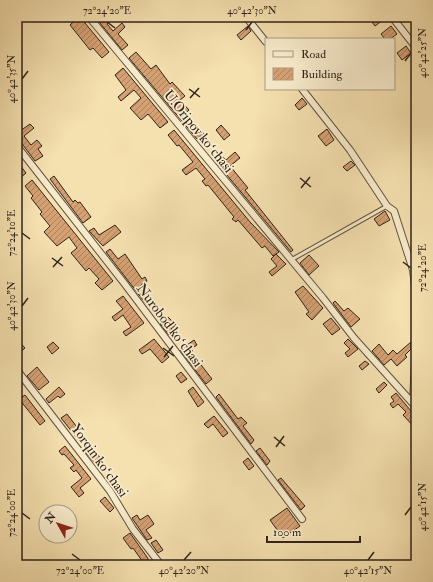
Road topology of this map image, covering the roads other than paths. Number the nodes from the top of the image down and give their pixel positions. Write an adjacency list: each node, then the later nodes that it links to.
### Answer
1 (89, 17): 9 (street, U.Oripov koʻchasi)
2 (246, 17): 4 (street)
3 (392, 17): 5 (street)
4 (265, 41)
5 (414, 45)
6 (303, 90): 8 (street)
7 (17, 146): 15 (street, Nurobod koʻchasi)
8 (386, 206): 9 (lane); 10 (street)
9 (291, 260): 14 (street, U.Oripov koʻchasi)
10 (416, 293)
11 (416, 338): 13 (street)
12 (17, 370): 16 (street, Yorqin koʻchasi)
13 (415, 394): 14 (street)
14 (414, 405)
15 (302, 519)
16 (161, 565)

